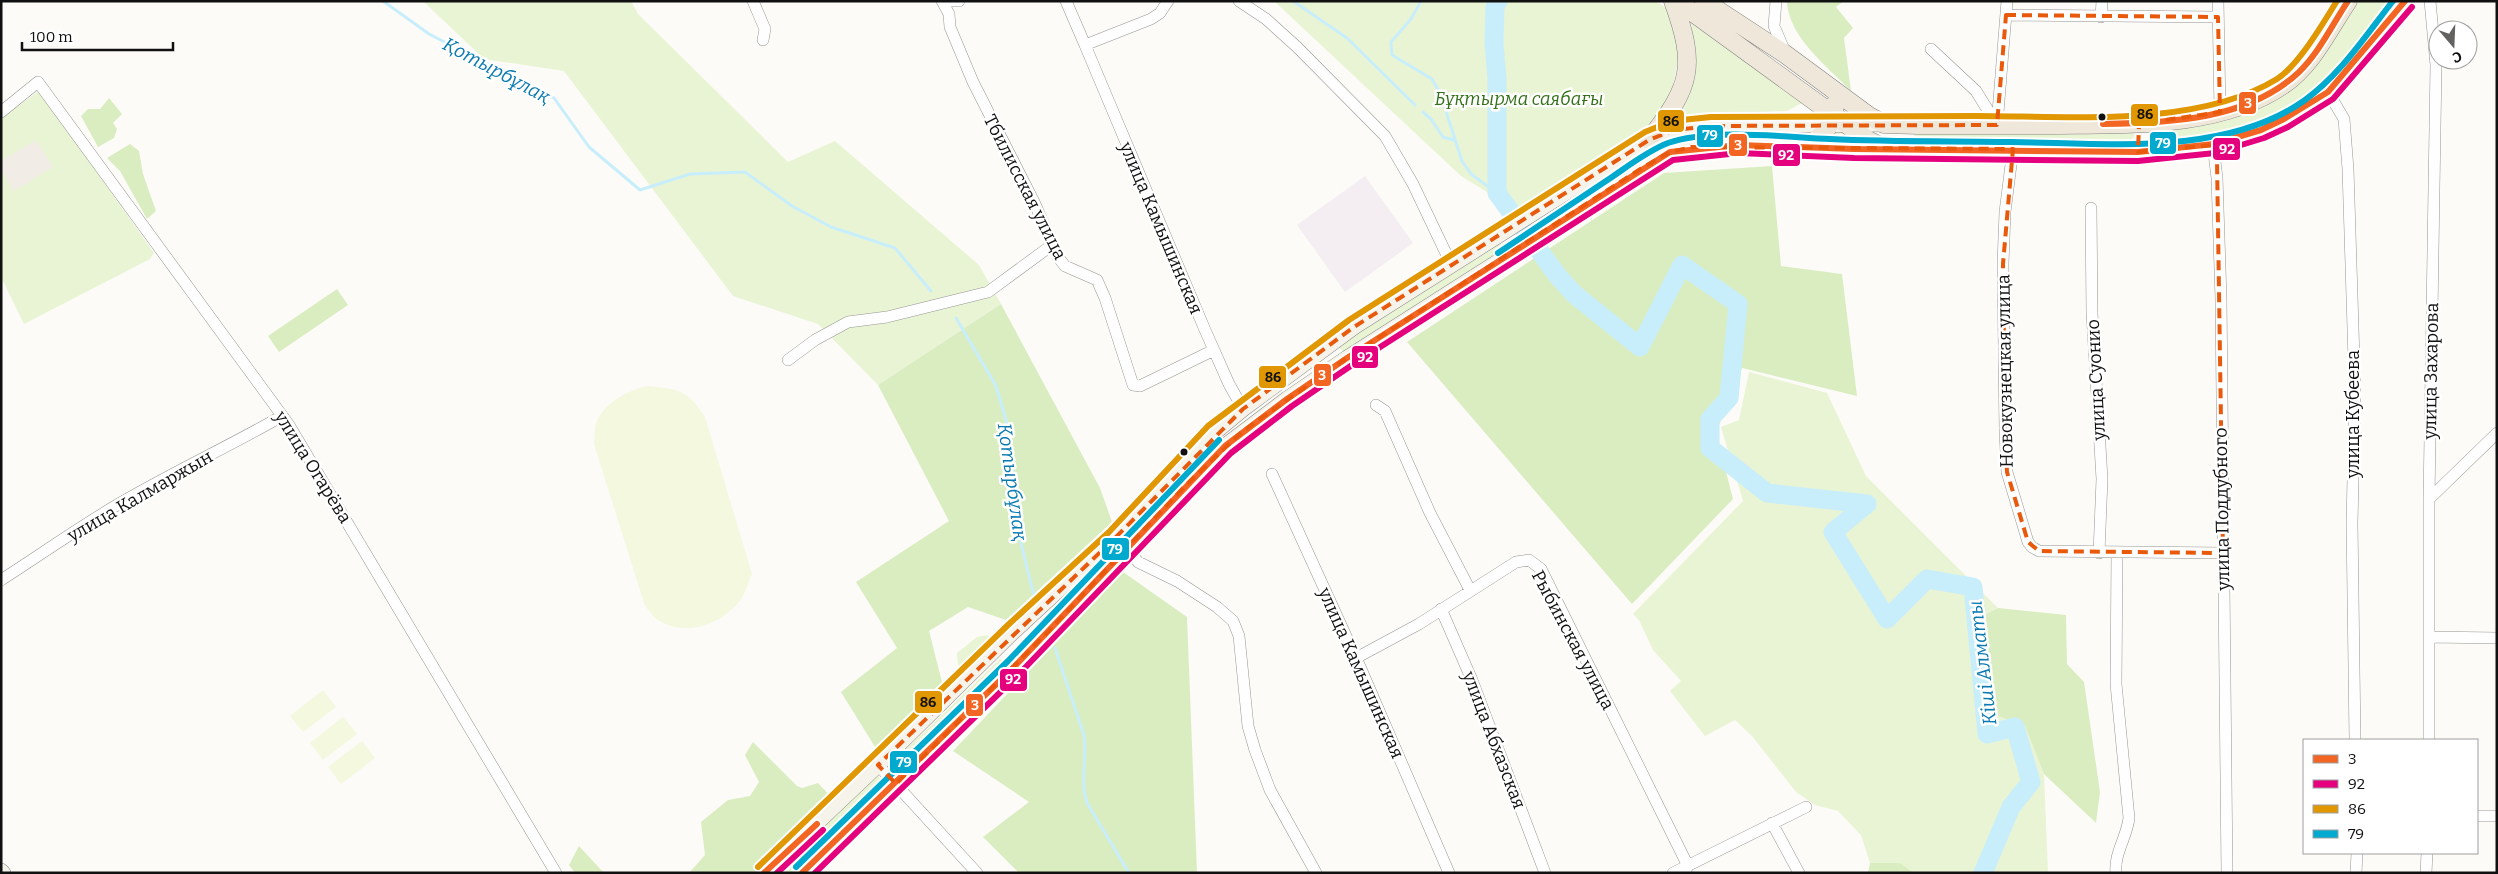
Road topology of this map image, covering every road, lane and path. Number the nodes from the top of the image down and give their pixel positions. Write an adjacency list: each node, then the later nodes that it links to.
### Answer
1 (753, 1): 20 (street)
2 (942, 1): 39 (street, Тбилисская улица)
3 (947, 1): 4 (street)
4 (958, 1)
5 (1066, 1): 21 (street, улица Камышинская)
6 (1168, 1): 21 (street)
7 (1239, 1): 40 (street)
8 (1675, 1): 28 (main road); 32 (main road)
9 (1704, 1): 23 (main road)
10 (1776, 1): 23 (street)
11 (2007, 1): 17 (street)
12 (2102, 1): 18 (street)
13 (2218, 1): 19 (street)
14 (2348, 1): 27 (main road)
15 (2405, 1): 25 (main road)
16 (2430, 1): 48 (street, улица Захарова)
17 (2006, 15): 18 (street); 31 (street)
18 (2101, 17): 19 (street)
19 (2218, 17): 27 (street)
20 (763, 40)
21 (1085, 45): 41 (street, улица Камышинская)
22 (1931, 49): 31 (street)
23 (1785, 54): 24 (main road)
24 (1833, 90): 28 (main road); 29 (main road)
25 (2328, 92): 33 (main road); 61 (street, улица Кубеева)
26 (1, 112): 45 (street, улица Огарёва)
27 (2220, 112): 30 (main road)
28 (1838, 121): 29 (main road); 32 (main road); 34 (main road); 35 (main road)
29 (1884, 124): 31 (main road)
30 (2139, 124): 31 (main road); 37 (main road)
31 (1997, 125)
32 (1649, 140): 40 (main road)
33 (2213, 145): 37 (main road); 52 (street, улица Поддубного)
34 (1807, 147): 35 (main road); 49 (main road)
35 (1888, 148): 36 (main road)
36 (2013, 149): 37 (main road); 50 (street, Новокузнецкая улица)
37 (2138, 152)
38 (2091, 208): 50 (street, улица Суонио)
39 (1052, 245): 41 (street, Тбилисская улица); 42 (street)
40 (1452, 266): 44 (main road)
41 (1214, 350): 44 (street, улица Камышинская)
42 (788, 360)
43 (1376, 405): 54 (street)
44 (1243, 409): 58 (main road)
45 (282, 416): 53 (street, улица Калмаржын); 72 (street, улица Огарёва)
46 (2497, 433): 48 (street)
47 (1272, 474): 59 (street, улица Камышинская)
48 (2430, 499): 56 (street, улица Захарова)
49 (1127, 549): 60 (main road); 76 (street)
50 (2099, 553): 51 (street, Новокузнецкая улица)
51 (2117, 553): 52 (street, Новокузнецкая улица); 81 (street)
52 (2222, 553): 82 (street, улица Поддубного)
53 (1, 580)
54 (1470, 590): 55 (street, Рыбинская улица); 71 (street, Рыбинская улица)
55 (1441, 609): 59 (street, Рыбинская улица); 78 (street, улица Абхазская)
56 (2430, 637): 57 (street); 62 (street, улица Захарова)
57 (2497, 638)
58 (992, 652): 60 (main road); 63 (main road)
59 (1356, 658): 77 (street, улица Камышинская)
60 (1014, 666): 64 (main road)
61 (2355, 739)
62 (2428, 739)
63 (878, 765): 64 (street); 73 (main road)
64 (896, 784): 74 (main road); 75 (street)
65 (1806, 807): 68 (street)
66 (2478, 816): 67 (street)
67 (2497, 816)
68 (1772, 823): 71 (street); 80 (street)
69 (2357, 854): 83 (street)
70 (2427, 854): 84 (street)
71 (1686, 869): 79 (street)
72 (556, 873)
73 (764, 873)
74 (802, 873)
75 (977, 873)
76 (1316, 873)
77 (1449, 873)
78 (1545, 873)
79 (1673, 873)
80 (1799, 873)
81 (2116, 873)
82 (2228, 873)
83 (2356, 873)
84 (2426, 873)

